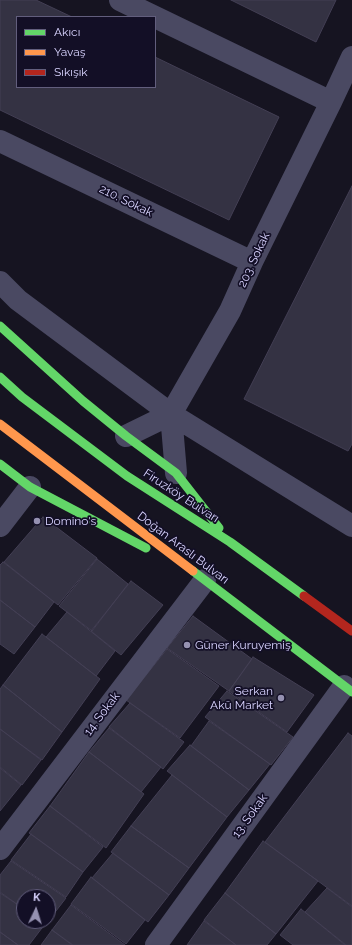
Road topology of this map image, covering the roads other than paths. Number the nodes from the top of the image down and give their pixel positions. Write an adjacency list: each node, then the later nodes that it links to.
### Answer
1 (120, 0): 2 (street)
2 (153, 16)
3 (156, 17): 5 (street)
4 (352, 57): 5 (street, 203. Sokak)
5 (331, 102): 7 (street, 203. Sokak)
6 (0, 141): 7 (street, 210. Sokak)
7 (252, 262): 11 (street, 203. Sokak)
8 (0, 282): 11 (street)
9 (0, 326): 13 (main road)
10 (0, 377): 19 (main road, Firuzköy Bulvarı)
11 (171, 414): 13 (street); 15 (street); 18 (street)
12 (0, 424): 20 (main road, Doğan Araslı Bulvarı)
13 (126, 436): 15 (main road)
14 (0, 464): 16 (main road)
15 (176, 473): 19 (main road)
16 (30, 487): 17 (street); 20 (main road)
17 (0, 526)
18 (352, 526)
19 (230, 542): 21 (main road, Firuzköy Bulvarı)
20 (205, 580): 22 (main road, Doğan Araslı Bulvarı); 23 (street, 14. Sokak)
21 (352, 631)
22 (348, 689): 24 (street, 13. Sokak)
23 (0, 849)
24 (156, 945)

